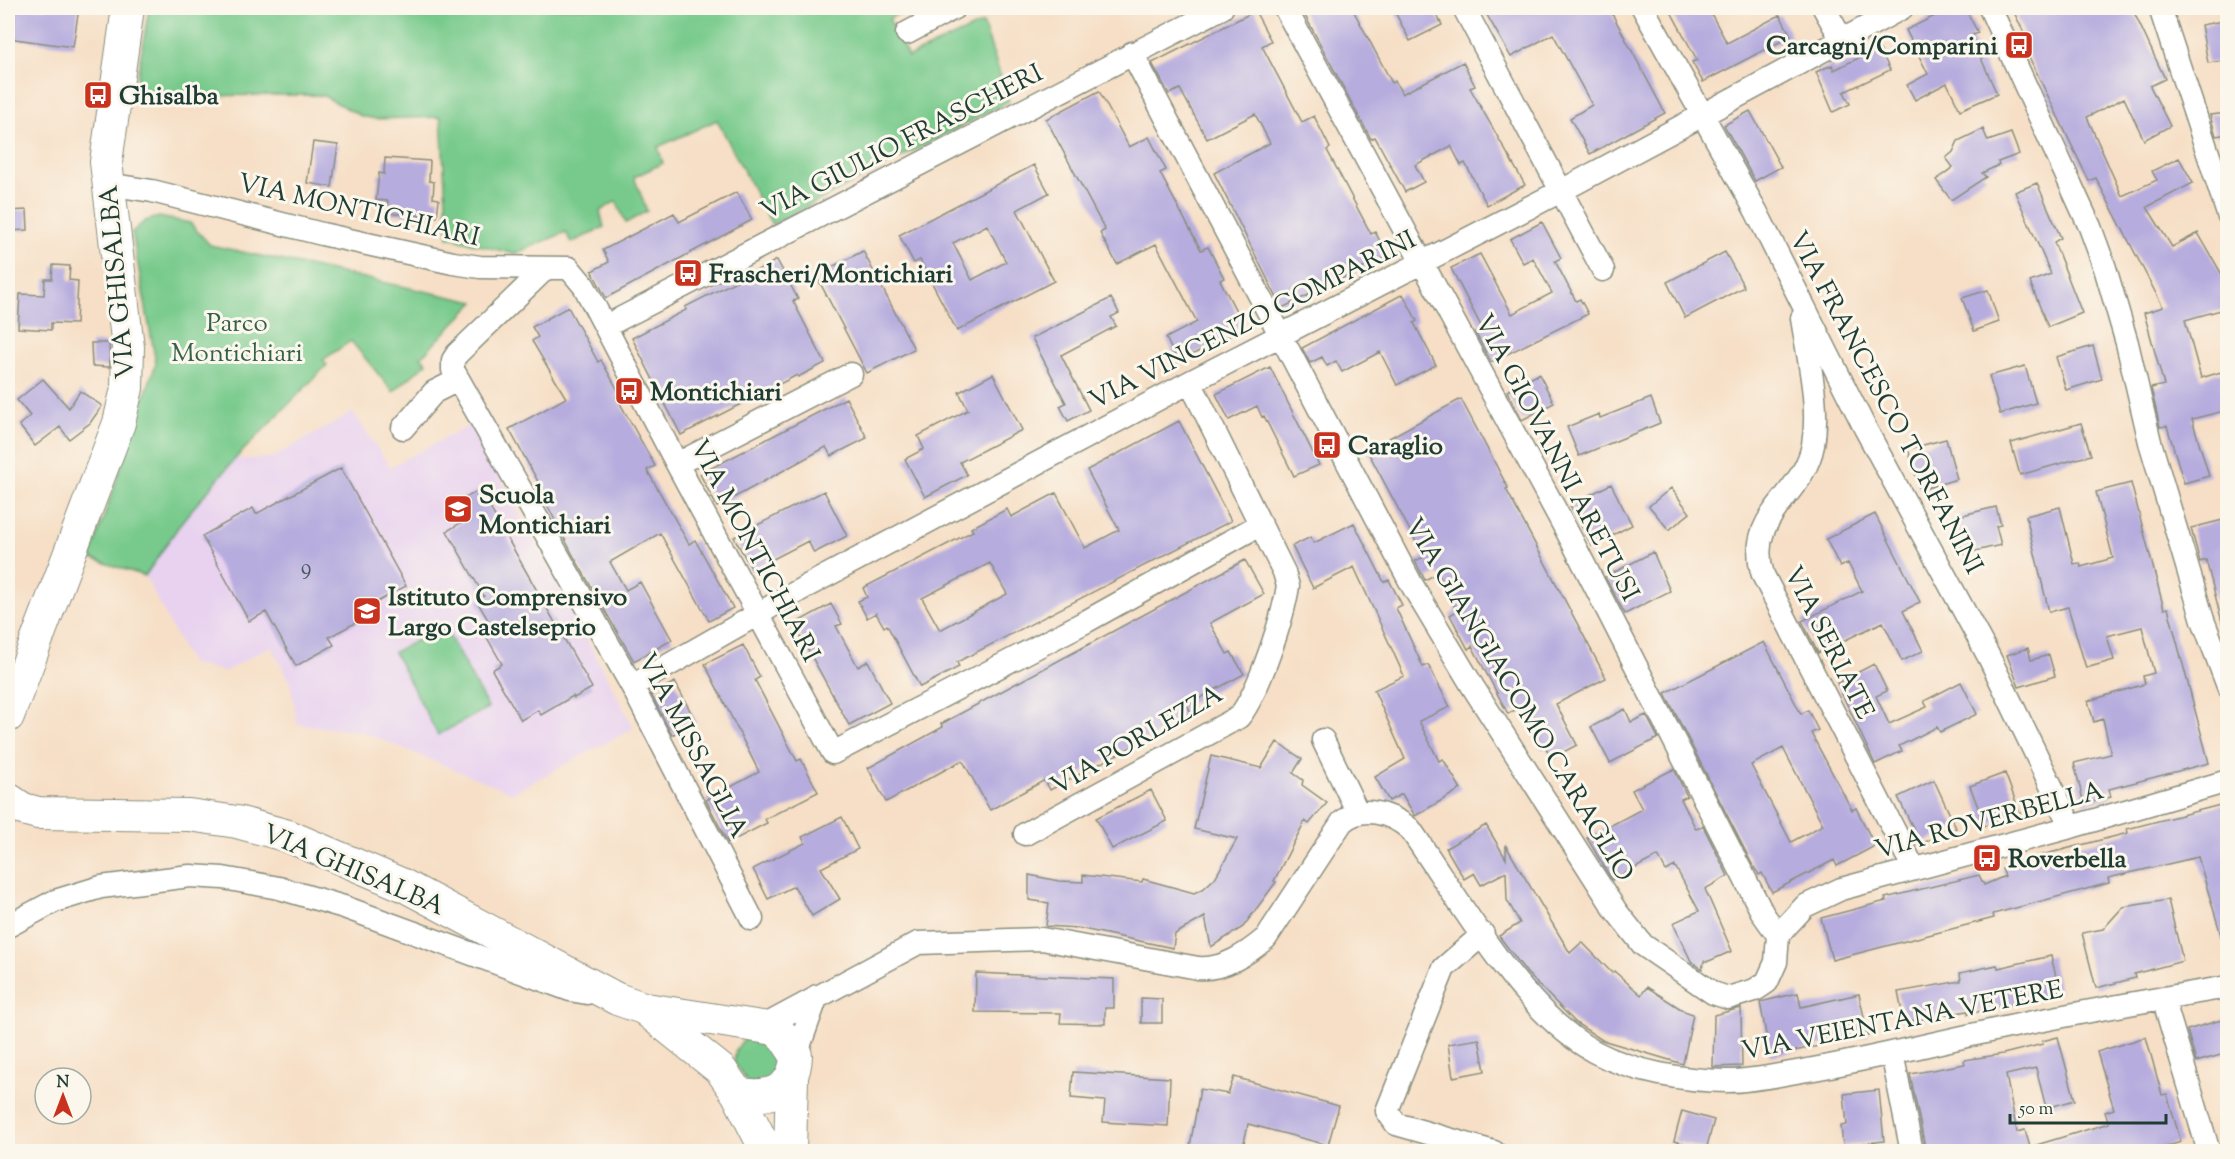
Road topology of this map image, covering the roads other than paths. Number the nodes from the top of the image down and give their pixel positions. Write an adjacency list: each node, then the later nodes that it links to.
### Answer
1 (128, 8): 15 (street, VIA GHISALBA)
2 (954, 8): 11 (street)
3 (1222, 8): 13 (street, VIA GIULIO FRASCHERI)
4 (1285, 8): 18 (street, VIA GIOVANNI ARETUSI)
5 (1464, 8): 16 (street)
6 (1643, 8): 14 (street, VIA FRANCESCO TORFANINI)
7 (1824, 8): 12 (street)
8 (1902, 8): 12 (street, VIA VINCENZO COMPARINI)
9 (1990, 8): 32 (street)
10 (2160, 8): 17 (street)
11 (907, 33)
12 (1842, 40): 14 (street, VIA VINCENZO COMPARINI)
13 (1132, 53): 22 (street, VIA GIULIO FRASCHERI); 23 (street, VIA GIANGIACOMO CARAGLIO)
14 (1701, 116): 16 (street, VIA VINCENZO COMPARINI); 21 (street, VIA FRANCESCO TORFANINI)
15 (107, 184): 19 (street, VIA MONTICHIARI); 33 (street, VIA GHISALBA)
16 (1561, 191): 18 (street, VIA VINCENZO COMPARINI); 20 (street)
17 (2228, 214)
18 (1420, 263): 23 (street, VIA VINCENZO COMPARINI); 44 (street, VIA GIOVANNI ARETUSI)
19 (545, 269): 22 (street, VIA MONTICHIARI); 25 (street)
20 (1603, 270)
21 (1799, 298): 38 (street, VIA FRANCESCO TORFANINI); 40 (street, VIA SERIATE)
22 (606, 326): 28 (street, VIA MONTICHIARI)
23 (1281, 335): 26 (street, VIA VINCENZO COMPARINI); 44 (street, VIA GIANGIACOMO CARAGLIO)
24 (851, 374): 28 (street)
25 (458, 380): 27 (street); 31 (street, VIA MISSAGLIA)
26 (1190, 382): 29 (street, VIA PORLEZZA); 30 (street, VIA VINCENZO COMPARINI)
27 (403, 428)
28 (677, 464): 30 (street, VIA MONTICHIARI)
29 (1261, 524): 30 (street, VIA MONTICHIARI); 39 (street, VIA PORLEZZA)
30 (758, 614): 31 (street, VIA VINCENZO COMPARINI)
31 (632, 686): 41 (street, VIA MISSAGLIA)
32 (2228, 686)
33 (8, 716)
34 (1323, 740): 37 (street)
35 (2228, 781): 38 (street, VIA ROVERBELLA)
36 (8, 800): 48 (street, VIA GHISALBA)
37 (1358, 813): 43 (street, VIA VEIENTANA VETERE); 46 (street)
38 (2071, 827): 40 (street, VIA ROVERBELLA)
39 (1025, 834)
40 (1914, 869): 44 (street, VIA ROVERBELLA)
41 (752, 919)
42 (8, 926): 48 (street)
43 (1482, 934): 50 (street, VIA VEIENTANA VETERE); 55 (street)
44 (1778, 935)
45 (2228, 987): 47 (street, VIA VEIENTANA VETERE)
46 (817, 996): 49 (street); 51 (street)
47 (2163, 998): 50 (street, VIA VEIENTANA VETERE); 57 (street)
48 (632, 1004): 49 (street, VIA GHISALBA); 52 (street, VIA GHISALBA)
49 (755, 1025): 51 (street); 52 (street)
50 (1892, 1053): 56 (street)
51 (794, 1067): 52 (street); 54 (street)
52 (729, 1081): 53 (street)
53 (767, 1152)
54 (790, 1152)
55 (1494, 1152)
56 (1912, 1152)
57 (2209, 1152)

